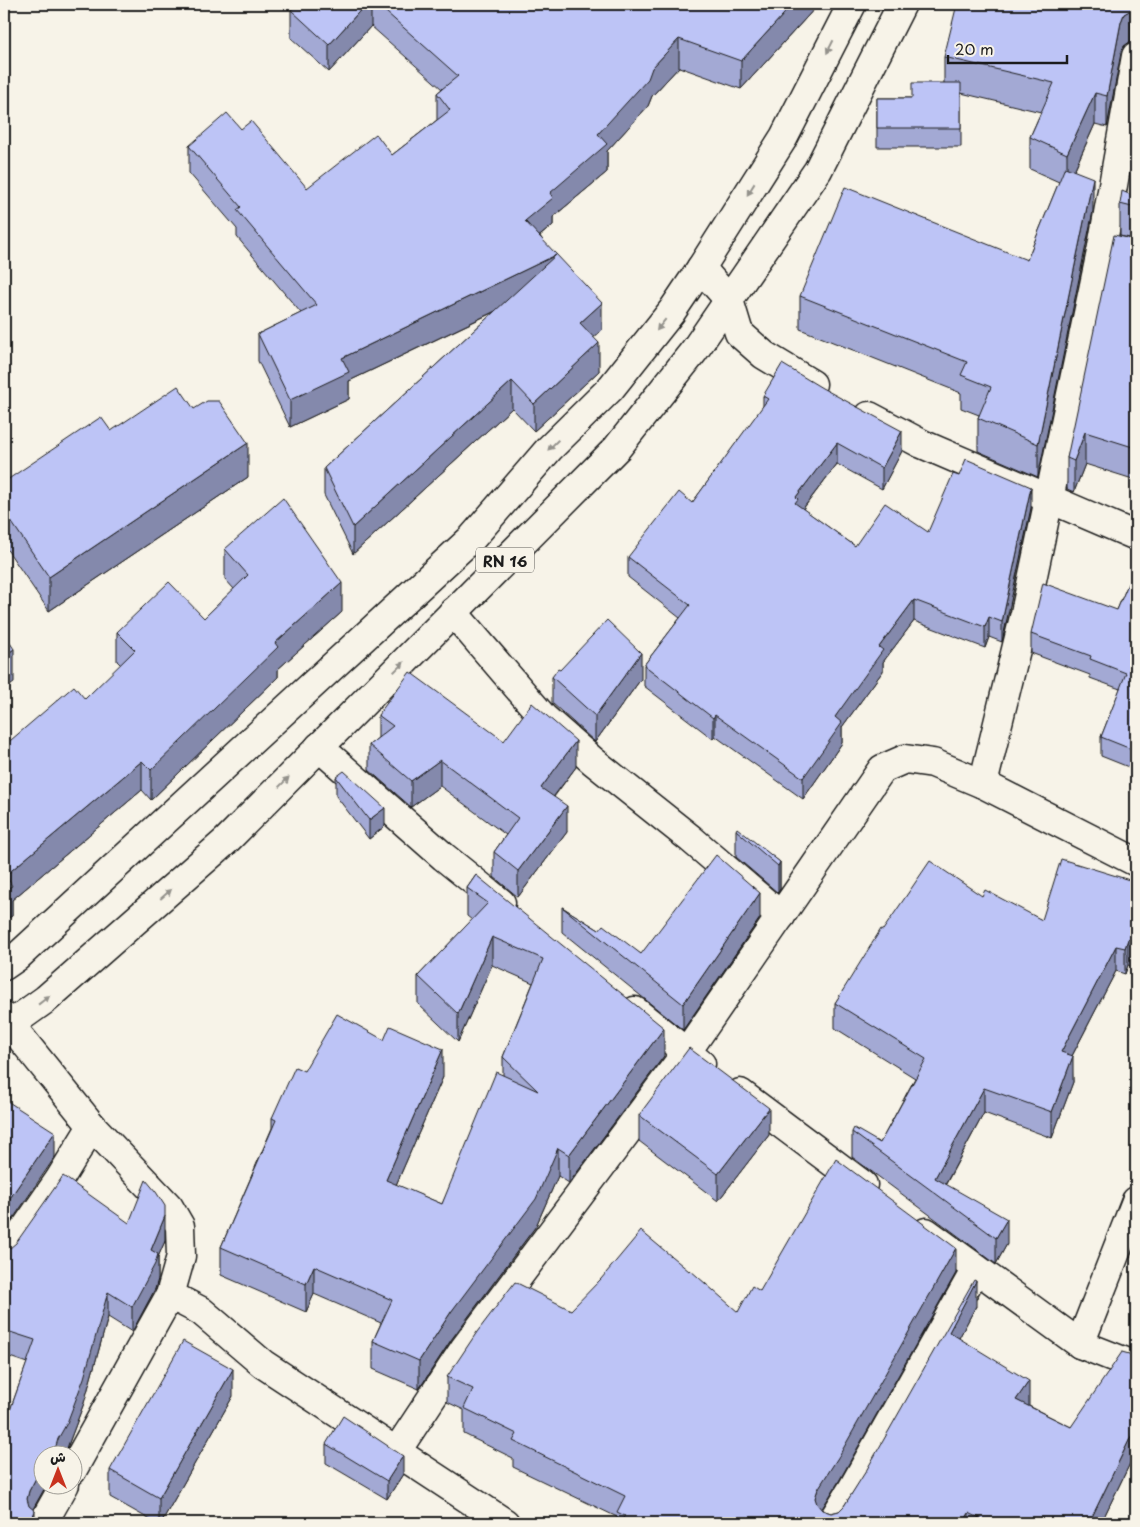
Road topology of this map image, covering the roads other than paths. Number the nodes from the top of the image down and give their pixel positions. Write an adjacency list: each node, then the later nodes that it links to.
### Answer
1 (852, 4): 6 (street, RN 16, one-way to 6)
2 (902, 4): 7 (street, RN 16)
3 (1136, 56): 4 (street)
4 (1102, 247): 5 (street); 8 (street)
5 (1128, 254)
6 (701, 268): 7 (street); 16 (street, RN 16, one-way to 16)
7 (729, 300): 8 (street); 10 (street, RN 16)
8 (1049, 498): 9 (street); 12 (street)
9 (1136, 536)
10 (454, 612): 11 (street, RN 16, one-way to 10); 14 (street)
11 (319, 747): 15 (street); 18 (street, RN 16, one-way to 11)
12 (983, 784): 13 (street); 14 (street)
13 (1136, 862)
14 (781, 916): 19 (street)
15 (520, 918)
16 (4, 966)
17 (618, 998): 19 (street)
18 (6, 1024): 20 (street)
19 (686, 1053): 22 (street); 29 (street)
20 (92, 1126): 24 (street); 26 (street)
21 (1136, 1201): 27 (street)
22 (886, 1202)
23 (910, 1220): 25 (street)
24 (4, 1259)
25 (976, 1269): 27 (street); 34 (street)
26 (170, 1294): 29 (street); 30 (street)
27 (1080, 1344): 28 (street)
28 (1136, 1366)
29 (396, 1452): 33 (street)
30 (82, 1453)
31 (59, 1494): 32 (street)
32 (43, 1523)
33 (504, 1523)
34 (830, 1523)

